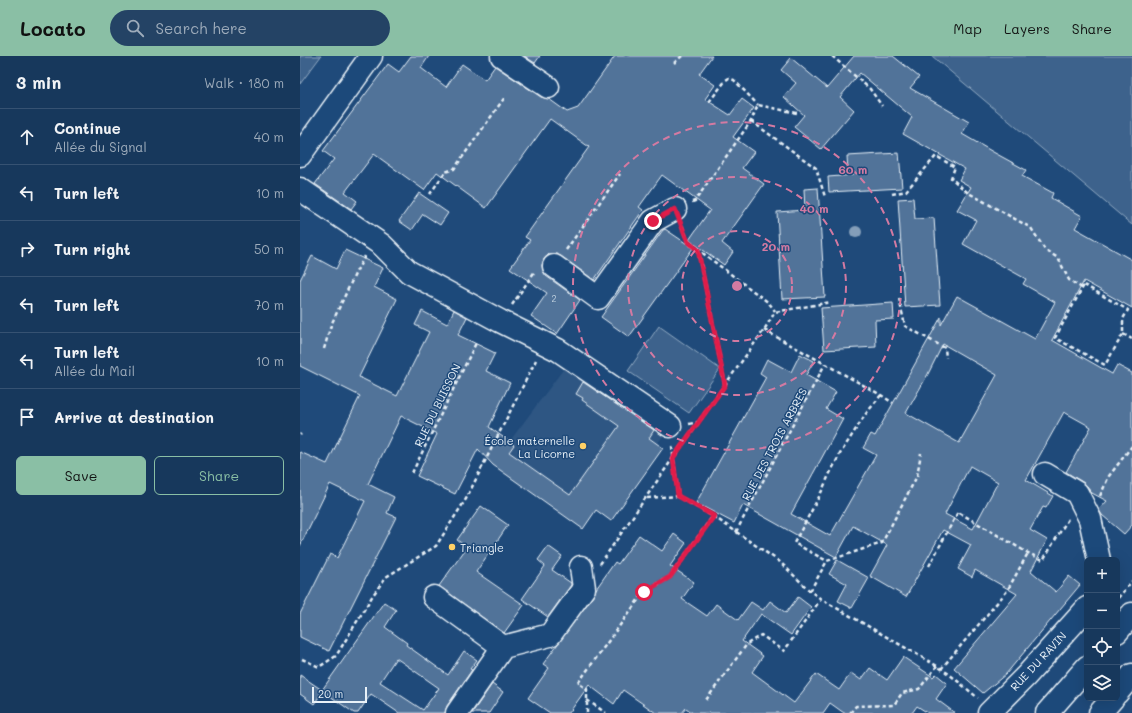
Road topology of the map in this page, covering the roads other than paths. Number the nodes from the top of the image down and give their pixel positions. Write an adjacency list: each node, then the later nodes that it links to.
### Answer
1 (371, 56): 4 (street)
2 (502, 56): 3 (street)
3 (548, 88)
4 (300, 155)
5 (300, 189): 8 (street)
6 (675, 209): 7 (street)
7 (554, 266)
8 (670, 426)
9 (1044, 474): 10 (street)
10 (1098, 557)
11 (581, 567): 16 (street)
12 (434, 597): 16 (street)
13 (1084, 611): 20 (street, RUE DU RAVIN)
14 (1132, 614): 15 (street)
15 (1120, 629)
16 (503, 647): 21 (street)
17 (1084, 670): 22 (street)
18 (1132, 675): 19 (street)
19 (1110, 702)
20 (990, 711)
21 (457, 713)
22 (1046, 713)

